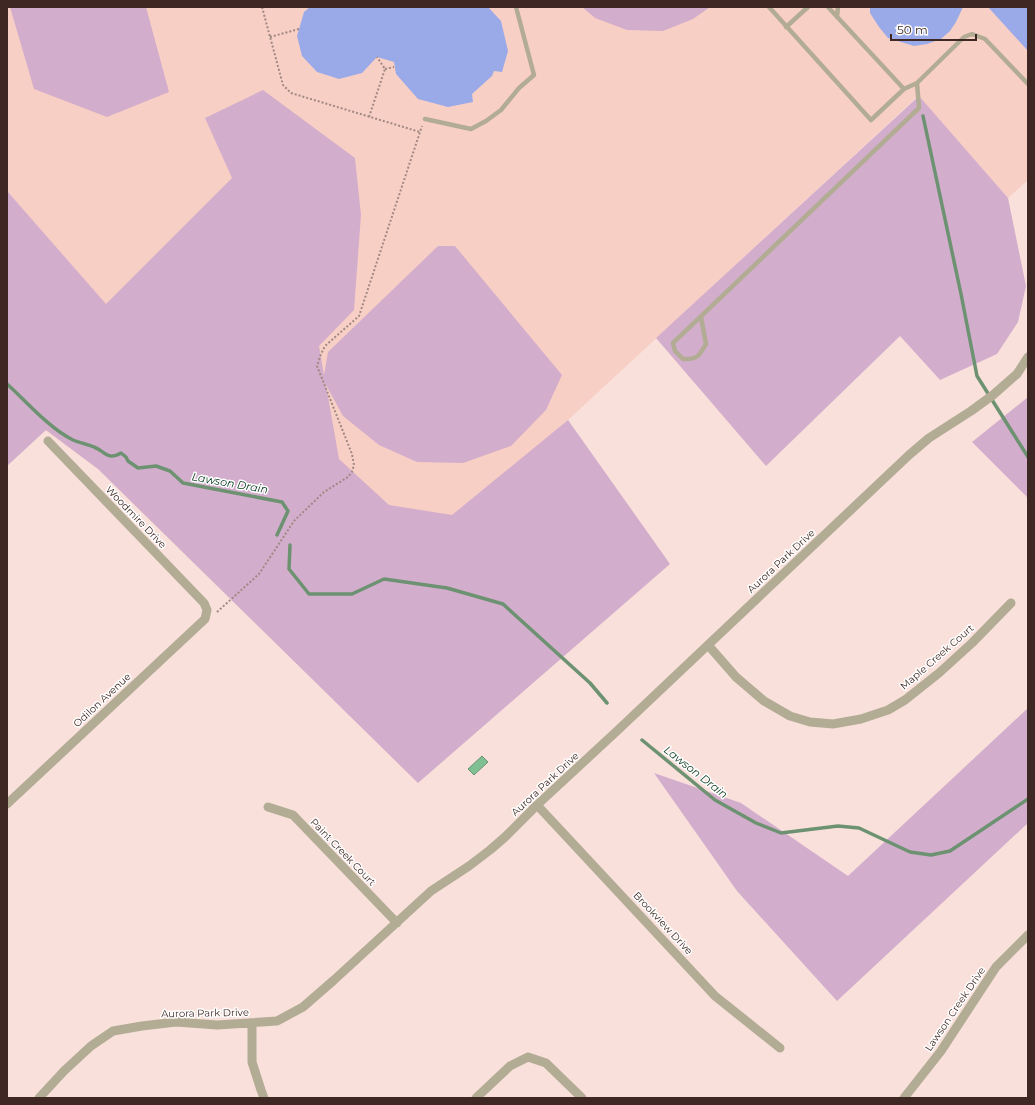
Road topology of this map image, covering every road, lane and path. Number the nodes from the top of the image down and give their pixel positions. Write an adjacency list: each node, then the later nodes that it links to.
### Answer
1 (262, 7): 10 (path)
2 (516, 7): 18 (lane)
3 (769, 7): 8 (lane)
4 (808, 7): 8 (lane)
5 (828, 7): 7 (lane)
6 (838, 7): 7 (lane)
7 (837, 17): 16 (lane)
8 (786, 27): 16 (lane)
9 (299, 29): 10 (path)
10 (270, 37): 17 (path)
11 (377, 57): 13 (path)
12 (394, 67): 13 (path)
13 (385, 69): 17 (path)
14 (917, 83): 15 (lane); 16 (lane); 19 (lane)
15 (1028, 84)
16 (904, 89)
17 (370, 117): 23 (path)
18 (425, 119)
19 (701, 317): 19 (lane)
20 (1028, 357): 24 (street, Aurora Park Drive)
21 (48, 441): 23 (street, Woodmire Drive)
22 (1011, 603): 24 (street, Maple Creek Court)
23 (206, 615): 25 (street, Odilon Avenue)
24 (708, 645): 26 (street, Aurora Park Drive)
25 (9, 798)
26 (537, 805): 28 (street, Aurora Park Drive); 31 (street, Brookview Drive)
27 (268, 807): 28 (street, Paint Creek Court)
28 (397, 923): 30 (street, Aurora Park Drive)
29 (1028, 935): 36 (street, Lawson Creek Drive)
30 (252, 1023): 32 (street, Aurora Park Drive); 33 (street)
31 (780, 1048)
32 (39, 1098)
33 (264, 1098)
34 (476, 1098): 35 (street)
35 (582, 1098)
36 (904, 1098)

